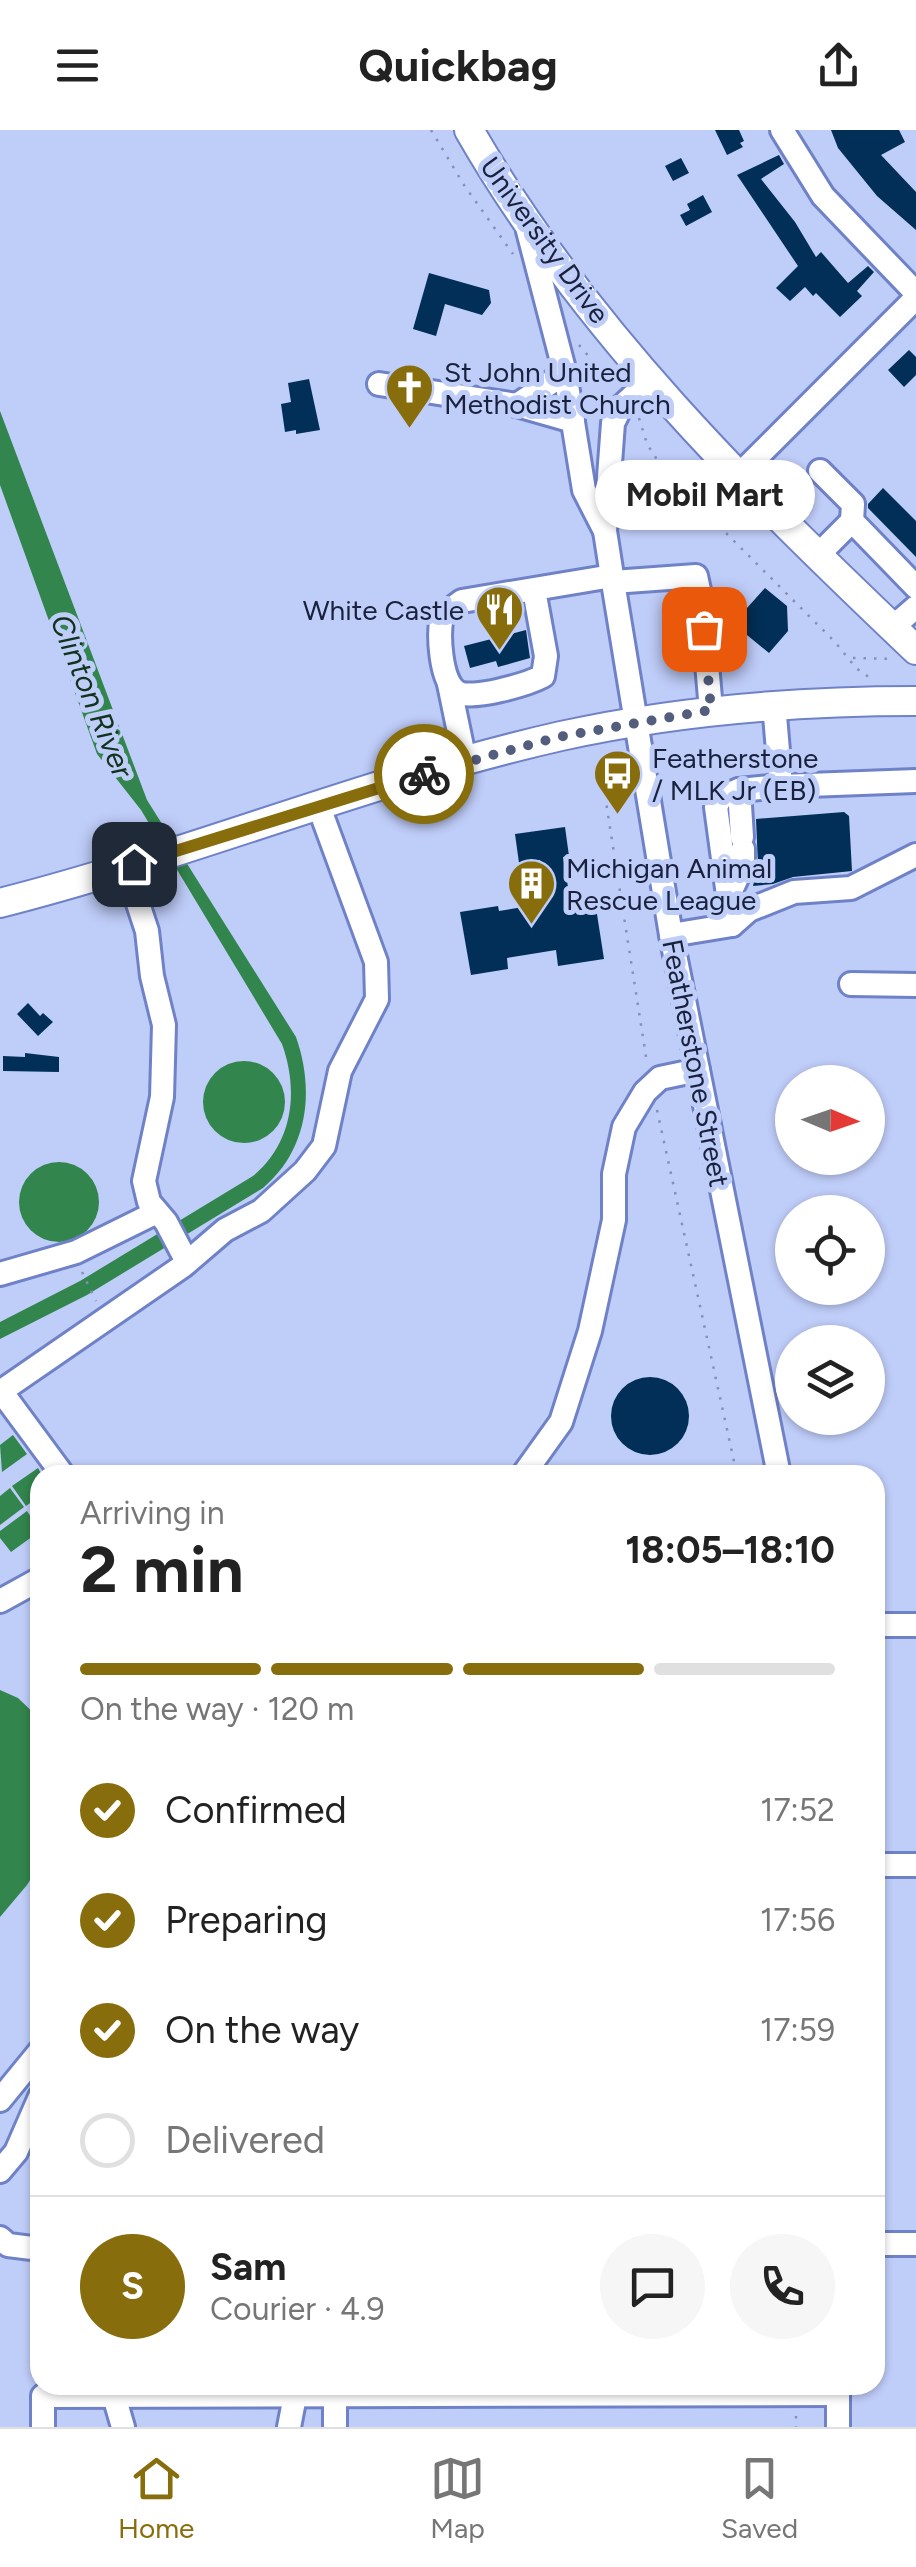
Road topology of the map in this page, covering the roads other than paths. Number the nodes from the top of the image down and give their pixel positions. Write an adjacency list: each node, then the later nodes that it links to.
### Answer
1 (469, 130): 3 (main road, University Drive)
2 (782, 130): 4 (street)
3 (522, 214): 5 (street, Featherstone Street); 6 (main road, University Drive)
4 (916, 296): 11 (street)
5 (565, 373): 8 (street); 9 (street, Featherstone Street)
6 (651, 379): 11 (main road, University Drive); 13 (street, Featherstone Street)
7 (379, 384): 8 (street)
8 (517, 405): 9 (street)
9 (573, 421): 13 (street, Featherstone Street)
10 (820, 471): 12 (street)
11 (739, 475): 14 (main road, University Drive)
12 (852, 520): 14 (street); 16 (street)
13 (605, 530): 15 (street, Featherstone Street)
14 (819, 554): 20 (main road, University Drive)
15 (612, 579): 17 (street); 18 (street); 27 (street, Featherstone Street)
16 (916, 587)
17 (534, 590): 23 (street); 23 (street)
18 (702, 604)
19 (916, 607): 20 (street)
20 (893, 628): 22 (main road, University Drive)
21 (704, 629): 26 (street)
22 (907, 654)
23 (449, 684): 28 (street)
24 (916, 702): 25 (main road)
25 (774, 704): 26 (main road); 30 (street)
26 (711, 710): 27 (main road)
27 (635, 722): 28 (main road); 38 (street, Featherstone Street)
28 (465, 760): 32 (main road)
29 (916, 781): 30 (street)
30 (781, 786): 31 (street)
31 (730, 794): 35 (street); 35 (street)
32 (318, 807): 34 (main road); 43 (street)
33 (916, 855): 37 (street)
34 (130, 865): 36 (main road); 42 (street)
35 (728, 899): 37 (street)
36 (0, 903)
37 (732, 924): 38 (street)
38 (670, 936): 41 (street, Featherstone Street)
39 (851, 984): 40 (street)
40 (916, 985)
41 (698, 1070): 47 (street); 48 (street, Featherstone Street)
42 (162, 1217): 43 (street); 44 (street)
43 (184, 1256): 45 (street)
44 (0, 1274)
45 (0, 1391): 46 (street)
46 (56, 1465)
47 (531, 1465)
48 (777, 1465)
49 (30, 1584): 50 (street)
50 (0, 1601)
51 (885, 1625): 52 (street)
52 (916, 1625)
53 (885, 1864): 54 (street)
54 (916, 1865)
55 (30, 2063): 56 (street)
56 (0, 2100)
57 (30, 2120): 58 (street)
58 (0, 2172)
59 (0, 2238): 62 (street)
60 (885, 2244): 61 (street)
61 (916, 2244)
62 (30, 2248)
63 (407, 2395): 67 (street)
64 (838, 2395): 72 (street)
65 (114, 2396): 66 (street); 68 (street); 69 (street)
66 (295, 2396): 67 (street); 70 (street)
67 (335, 2396): 71 (street)
68 (43, 2427)
69 (123, 2427)
70 (289, 2427)
71 (335, 2427)
72 (838, 2427)

